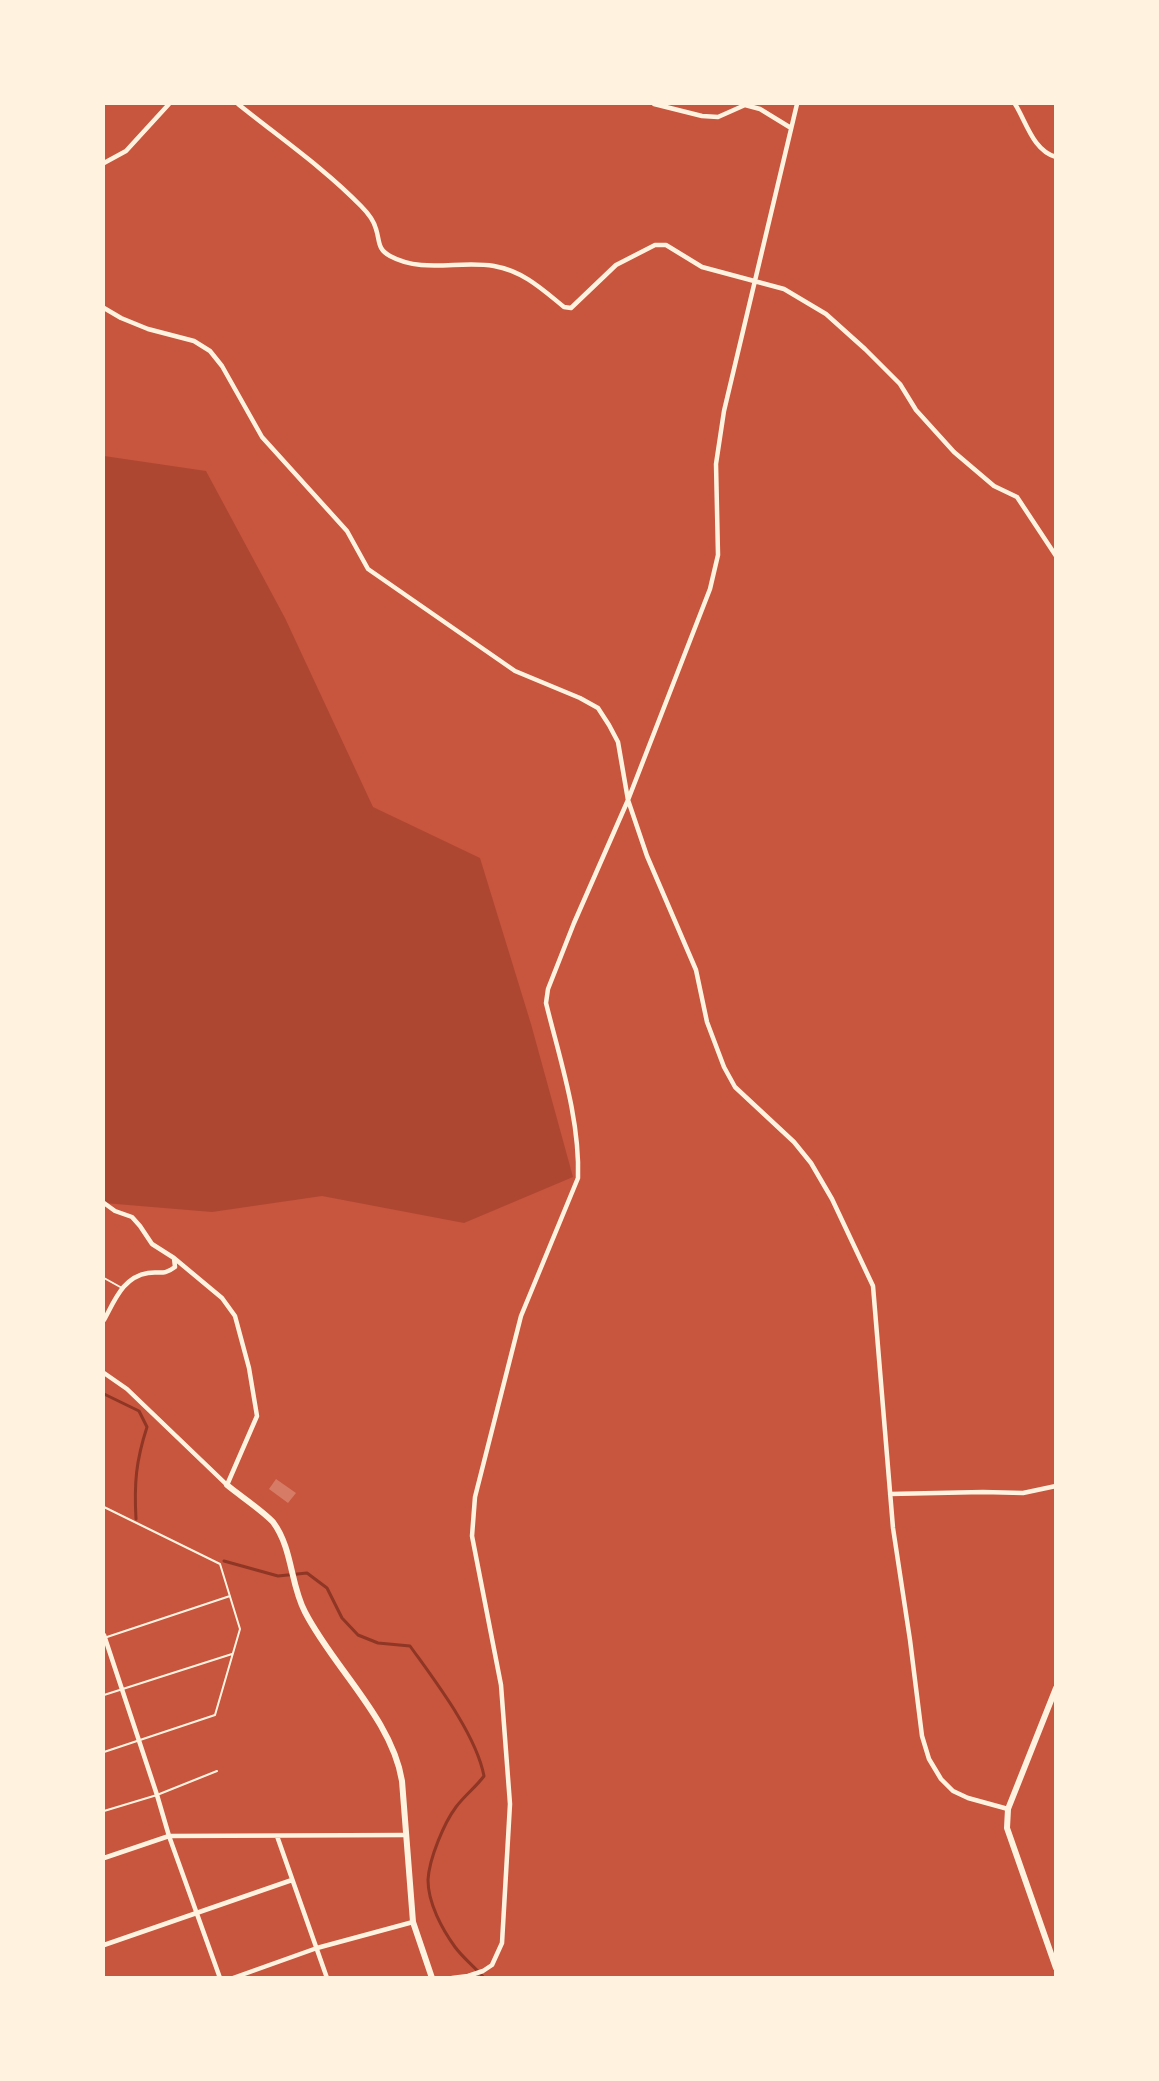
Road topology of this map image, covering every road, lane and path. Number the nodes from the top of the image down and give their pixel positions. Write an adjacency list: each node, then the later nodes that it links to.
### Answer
1 (169, 104): 8 (street)
2 (238, 104): 9 (street)
3 (654, 104): 6 (street)
4 (797, 104): 6 (street)
5 (1015, 104): 7 (street)
6 (791, 128): 9 (street)
7 (1056, 158)
8 (104, 163)
9 (756, 280): 11 (street); 12 (street)
10 (104, 308): 12 (street)
11 (1056, 556)
12 (628, 800): 22 (street); 50 (street)
13 (104, 1203): 14 (street)
14 (174, 1258): 16 (street); 20 (street)
15 (104, 1278): 16 (lane)
16 (122, 1288): 17 (street)
17 (106, 1309): 18 (street)
18 (104, 1320)
19 (104, 1372): 20 (street)
20 (226, 1485): 36 (street)
21 (1056, 1486): 22 (street)
22 (890, 1494): 34 (street)
23 (104, 1508): 24 (lane)
24 (230, 1596): 25 (lane); 26 (lane)
25 (104, 1637): 28 (street)
26 (233, 1654): 28 (lane); 30 (lane)
27 (1056, 1688): 34 (street)
28 (122, 1689): 29 (lane); 30 (street)
29 (104, 1695)
30 (139, 1741): 31 (lane); 33 (street)
31 (104, 1752)
32 (217, 1771): 33 (lane)
33 (157, 1795): 35 (lane); 37 (street)
34 (1008, 1809): 45 (street)
35 (104, 1811)
36 (406, 1835): 38 (street); 42 (street)
37 (169, 1836): 38 (street); 39 (street); 41 (street)
38 (277, 1836): 40 (street)
39 (104, 1858)
40 (292, 1880): 41 (street); 44 (street)
41 (197, 1913): 43 (street); 46 (street)
42 (413, 1922): 44 (street); 49 (street)
43 (104, 1945)
44 (316, 1948): 47 (street); 48 (street)
45 (1056, 1968)
46 (220, 1977)
47 (232, 1977)
48 (327, 1977)
49 (432, 1977)
50 (452, 1977)

